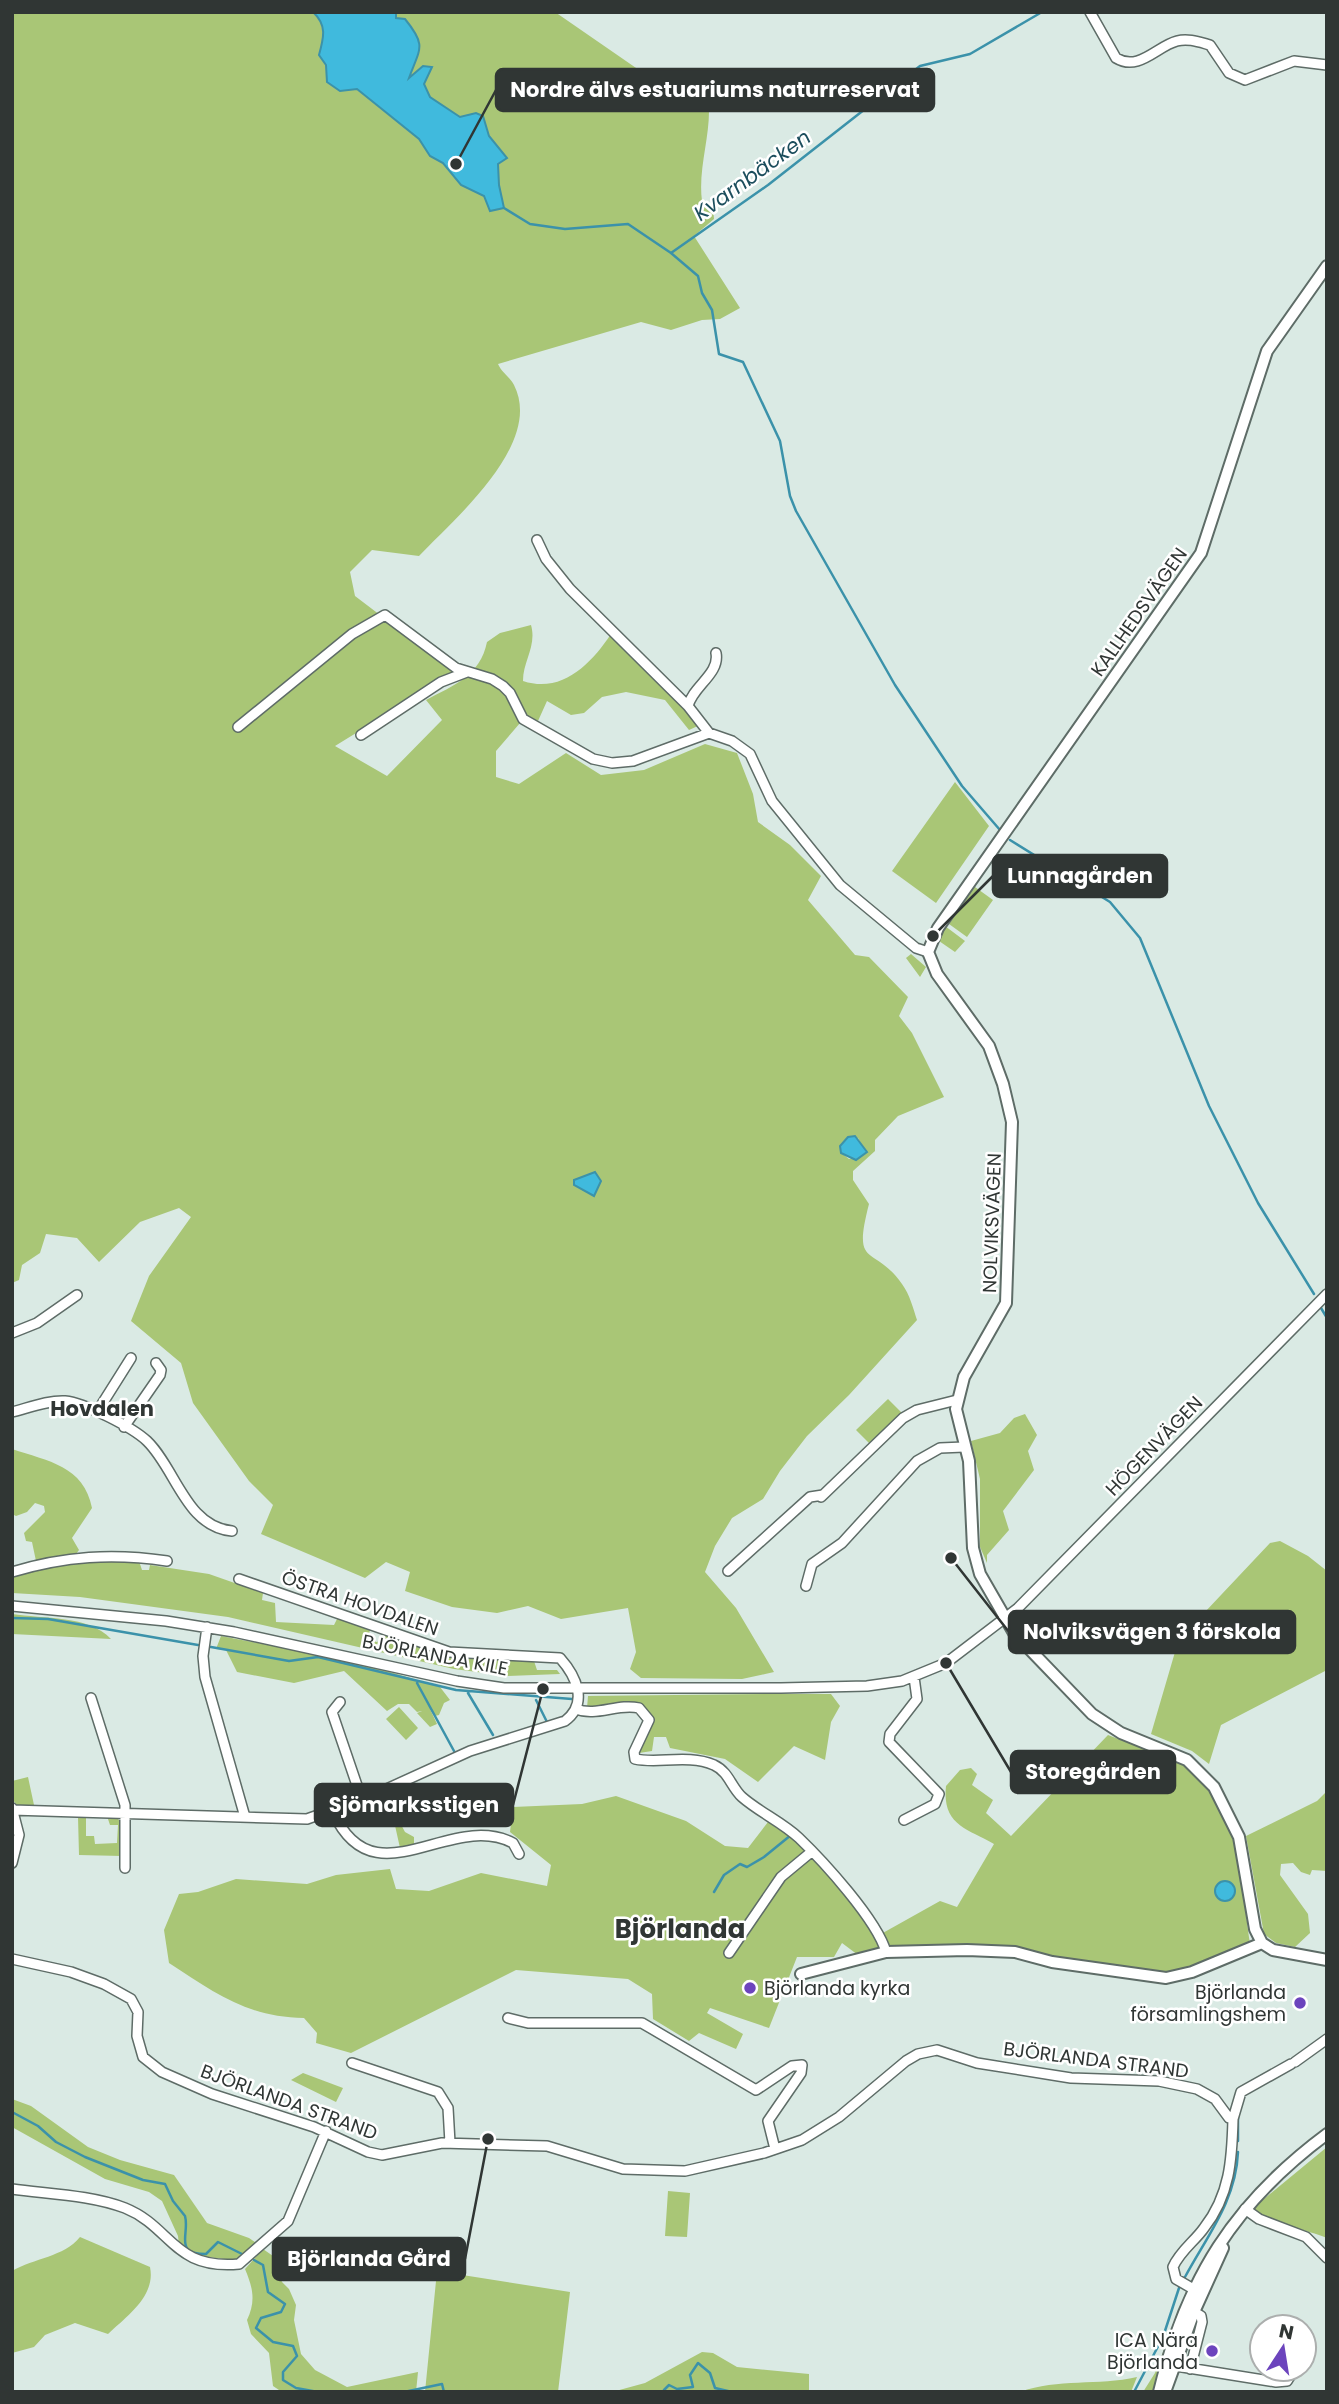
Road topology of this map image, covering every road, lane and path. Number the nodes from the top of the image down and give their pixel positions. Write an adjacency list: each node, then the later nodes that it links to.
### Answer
1 (1090, 12): 2 (street)
2 (1327, 65)
3 (1327, 266): 11 (street, KALLHEDSVÄGEN)
4 (537, 540): 7 (street)
5 (716, 653): 7 (street)
6 (468, 672): 8 (street); 9 (street); 10 (street)
7 (688, 706): 9 (street)
8 (238, 727)
9 (709, 733): 11 (street)
10 (361, 735)
11 (928, 952): 17 (street, NOLVIKSVÄGEN)
12 (1327, 1294): 29 (street, HÖGENVÄGEN)
13 (77, 1295): 14 (street)
14 (12, 1333)
15 (131, 1358): 19 (street)
16 (156, 1363): 20 (street)
17 (957, 1399): 21 (street, NOLVIKSVÄGEN); 24 (street)
18 (12, 1412): 19 (street)
19 (97, 1412): 20 (street)
20 (124, 1427): 22 (street)
21 (964, 1447): 27 (street); 29 (street, NOLVIKSVÄGEN)
22 (232, 1531)
23 (167, 1561): 25 (street)
24 (728, 1571)
25 (12, 1572)
26 (239, 1580): 32 (street, ÖSTRA HOVDALEN)
27 (806, 1587)
28 (12, 1606): 30 (street, BJÖRLANDA KILE)
29 (1004, 1620): 31 (street, BJÖRLANDA KILE); 46 (street, NOLVIKSVÄGEN)
30 (207, 1627): 32 (street, BJÖRLANDA KILE); 40 (street)
31 (914, 1677): 32 (street, BJÖRLANDA KILE); 41 (street)
32 (578, 1690): 35 (street)
33 (92, 1698): 39 (street)
34 (340, 1702): 36 (street)
35 (576, 1709): 36 (street); 42 (street)
36 (362, 1800): 38 (street)
37 (12, 1809): 39 (street); 44 (street)
38 (333, 1812): 40 (street); 43 (street)
39 (125, 1813): 40 (street); 45 (street)
40 (245, 1818)
41 (904, 1819)
42 (810, 1853): 47 (street); 48 (street)
43 (519, 1854)
44 (12, 1863)
45 (125, 1868)
46 (1262, 1943): 47 (street); 50 (street)
47 (886, 1952): 51 (street)
48 (729, 1953)
49 (12, 1959): 56 (street, BJÖRLANDA STRAND)
50 (1327, 1960)
51 (801, 1974)
52 (508, 2018): 59 (street)
53 (1327, 2039): 55 (street)
54 (352, 2063): 58 (street)
55 (1233, 2119): 59 (street, BJÖRLANDA STRAND); 63 (street)
56 (326, 2131): 58 (street, BJÖRLANDA STRAND); 60 (street)
57 (1327, 2134): 61 (street)
58 (450, 2143): 59 (street, BJÖRLANDA STRAND)
59 (775, 2149)
60 (12, 2189)
61 (1245, 2209): 62 (street); 63 (street)
62 (1327, 2258)
63 (1199, 2291): 64 (street)
64 (1191, 2311): 65 (street); 66 (street)
65 (1171, 2364): 66 (street); 68 (street); 69 (street)
66 (1190, 2369): 67 (street)
67 (1248, 2378)
68 (1159, 2392)
69 (1165, 2392)

